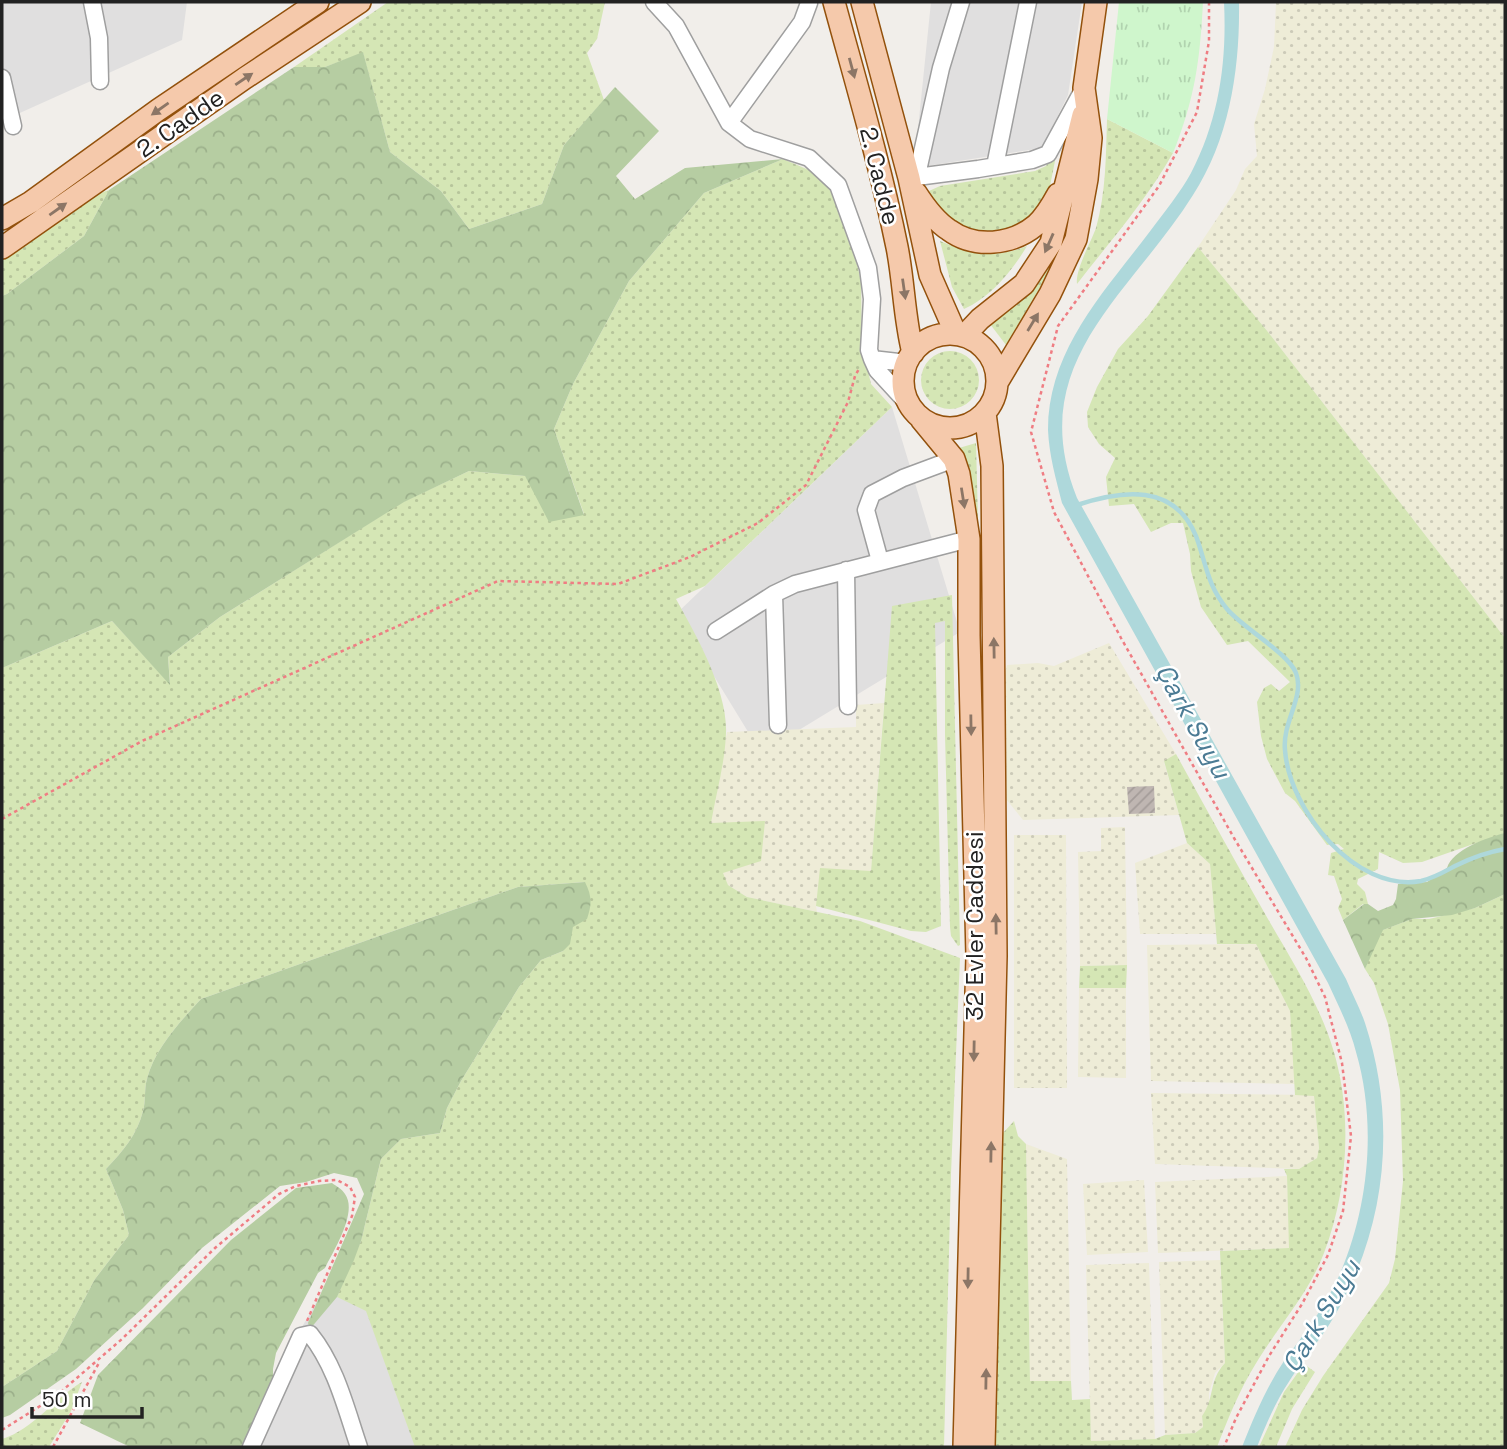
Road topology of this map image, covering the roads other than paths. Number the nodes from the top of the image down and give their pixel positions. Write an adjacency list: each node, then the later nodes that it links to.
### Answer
1 (92, 2): 12 (street)
2 (317, 2): 19 (main road, 2. Cadde, one-way to 19)
3 (360, 2): 20 (main road, 2. Cadde, one-way to 3)
4 (654, 2): 14 (street)
5 (834, 2): 23 (main road, 2. Cadde, one-way to 23)
6 (862, 2): 17 (main road, 2. Cadde)
7 (961, 2): 17 (street)
8 (1028, 2): 16 (street)
9 (1096, 2): 13 (main road)
10 (809, 3): 14 (street)
11 (2, 78): 15 (street)
12 (100, 81)
13 (1084, 97): 16 (street); 18 (main road); 24 (main road, one-way to 13)
14 (729, 123): 22 (street)
15 (13, 126)
16 (995, 166): 17 (street)
17 (912, 179): 18 (main road); 21 (main road, 2. Cadde)
18 (1066, 180): 21 (main road, one-way to 21)
19 (2, 219)
20 (2, 248)
21 (960, 335): 23 (main road); 24 (main road)
22 (871, 354): 23 (street); 25 (street)
23 (910, 358): 25 (main road)
24 (998, 381): 26 (main road)
25 (916, 413): 26 (main road); 27 (main road, 32 Evler Caddesi)
26 (985, 413): 38 (main road, 32 Evler Caddesi, one-way to 26)
27 (954, 459): 28 (main road, 32 Evler Caddesi, one-way to 28); 29 (street)
28 (969, 539): 29 (street); 37 (main road, 32 Evler Caddesi, one-way to 37)
29 (880, 561): 30 (street)
30 (846, 570): 31 (street); 33 (street)
31 (774, 594): 32 (street); 34 (street)
32 (716, 631)
33 (848, 706)
34 (778, 725)
35 (251, 1447): 36 (street)
36 (359, 1447)
37 (964, 1447)
38 (984, 1447)

